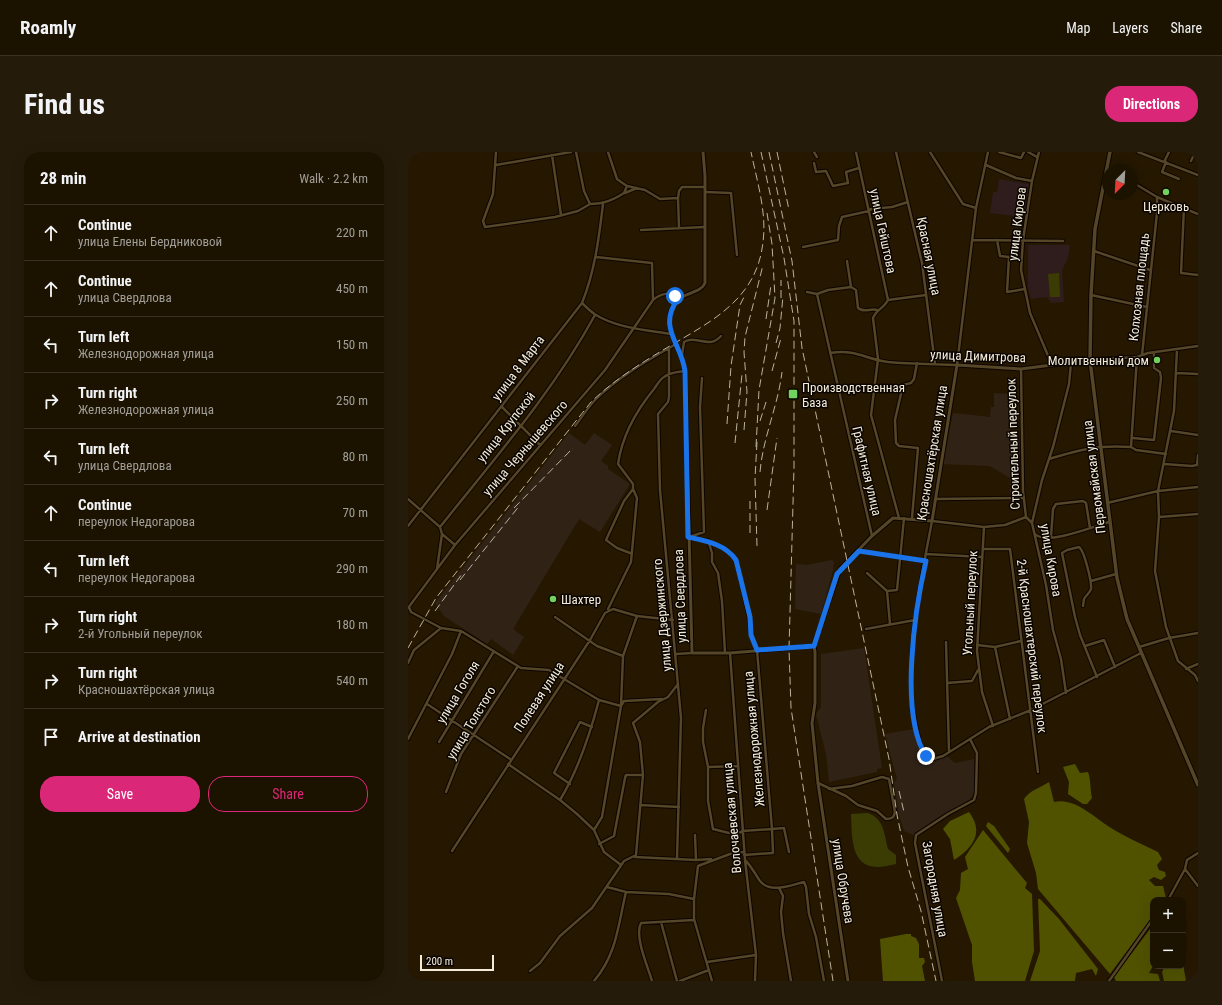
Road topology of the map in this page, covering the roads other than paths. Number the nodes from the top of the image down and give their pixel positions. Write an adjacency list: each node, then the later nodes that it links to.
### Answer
1 (496, 152): 26 (street)
2 (572, 152): 19 (street)
3 (576, 152): 42 (street)
4 (608, 152): 33 (street)
5 (703, 152): 34 (street)
6 (814, 152): 20 (street)
7 (856, 152): 28 (street, улица Гейштова)
8 (896, 152): 41 (street, Красная улица)
9 (930, 152): 44 (street)
10 (988, 152): 27 (street, Красношахтёрская улица)
11 (999, 152): 12 (street)
12 (1024, 152)
13 (1028, 152): 21 (street)
14 (1039, 152): 21 (street, улица Кирова)
15 (1110, 152): 25 (main road, Первомайская улица)
16 (1138, 152): 23 (street)
17 (1169, 152): 23 (street)
18 (1195, 152): 22 (street)
19 (552, 155): 26 (street); 48 (street)
20 (817, 157)
21 (1037, 157): 31 (street, улица Кирова)
22 (1191, 161)
23 (1165, 162): 29 (street); 30 (street)
24 (814, 163): 28 (street)
25 (1108, 164)
26 (496, 165): 48 (street)
27 (986, 165): 31 (street); 44 (street, Красношахтёрская улица)
28 (859, 168): 46 (street, улица Гейштова)
29 (1198, 176)
30 (1179, 179)
31 (1032, 181): 54 (street, улица Кирова)
32 (1138, 185): 39 (street)
33 (627, 186): 35 (street); 37 (street)
34 (705, 187): 36 (street); 40 (street)
35 (639, 188): 37 (street); 40 (street)
36 (705, 192): 49 (street); 58 (street)
37 (624, 193): 43 (street)
38 (1102, 195): 57 (main road, Первомайская улица)
39 (1157, 196): 45 (street); 61 (street, Колхозная площадь)
40 (678, 198): 50 (street)
41 (908, 202): 46 (street); 67 (street, Красная улица)
42 (590, 204): 43 (street); 48 (street)
43 (603, 204): 59 (street, улица 8 Марта)
44 (976, 208): 52 (street, Красношахтёрская улица)
45 (1184, 208): 47 (street); 62 (street)
46 (868, 211): 56 (street); 71 (street, улица Гейштова)
47 (1198, 214)
48 (561, 215)
49 (705, 227): 50 (street); 70 (street)
50 (679, 228): 51 (street)
51 (641, 230)
52 (973, 240): 53 (street); 93 (street, Красношахтёрская улица)
53 (997, 240): 54 (street); 64 (street)
54 (1023, 240): 55 (street); 64 (street, улица Кирова)
55 (1063, 240)
56 (803, 247)
57 (1094, 251): 61 (street); 68 (main road, Первомайская улица)
58 (737, 255)
59 (596, 257): 69 (street); 72 (street, улица 8 Марта)
60 (847, 261): 63 (street)
61 (1150, 270): 73 (street, Колхозная площадь)
62 (1198, 275)
63 (851, 287): 66 (street); 74 (street)
64 (1025, 289): 94 (street, улица Кирова)
65 (807, 292): 66 (street)
66 (817, 294): 84 (street, Графитная улица)
67 (926, 295): 71 (street); 92 (street, Красная улица)
68 (1091, 295): 73 (street); 89 (main road, Первомайская улица)
69 (653, 300): 70 (street); 76 (street, улица Чернышевского)
70 (677, 300): 77 (street)
71 (888, 300): 74 (street)
72 (582, 303): 75 (street); 101 (street, улица 8 Марта)
73 (1147, 307): 86 (street, Колхозная площадь)
74 (877, 310): 88 (street)
75 (595, 314): 76 (street); 102 (street, улица Крупской)
76 (635, 328): 77 (street); 107 (street, улица Чернышевского)
77 (671, 334): 79 (street, улица Свердлова)
78 (721, 336): 85 (street)
79 (676, 344): 81 (street); 85 (street, улица Свердлова)
80 (1198, 346): 82 (street, улица Димитрова)
81 (669, 348): 98 (street, улица Дзержинского); 103 (street)
82 (1177, 349): 83 (street, улица Димитрова); 97 (street)
83 (1154, 352): 86 (street, улица Димитрова); 106 (street)
84 (830, 353): 88 (street, улица Димитрова); 137 (street, Графитная улица)
85 (682, 355): 96 (street, улица Свердлова)
86 (1142, 355): 87 (street, улица Димитрова)
87 (1137, 357): 89 (street, улица Димитрова); 106 (street)
88 (878, 359): 91 (street, улица Димитрова); 125 (street)
89 (1090, 360): 90 (street, улица Димитрова); 108 (main road, Первомайская улица)
90 (1071, 363): 94 (street, улица Димитрова); 112 (street, улица Кирова)
91 (917, 364): 92 (street, улица Димитрова); 127 (street)
92 (935, 364): 93 (street, улица Димитрова)
93 (957, 365): 95 (street, улица Димитрова); 119 (street, Красношахтёрская улица)
94 (1052, 365): 95 (street, улица Димитрова)
95 (1021, 369): 117 (street, Строительный переулок)
96 (685, 371): 98 (street); 138 (street, улица Свердлова)
97 (1177, 373): 99 (street); 104 (street)
98 (669, 374): 115 (street); 159 (street, улица Дзержинского)
99 (1198, 374)
100 (702, 378): 138 (street)
101 (502, 407): 102 (street); 121 (street, улица 8 Марта)
102 (521, 424): 107 (street); 132 (street, улица Крупской)
103 (575, 426)
104 (1171, 431): 105 (street); 110 (street)
105 (1198, 435)
106 (1133, 438): 109 (street)
107 (540, 445): 141 (street, улица Чернышевского)
108 (1100, 446): 109 (street); 112 (street); 120 (main road, Первомайская улица)
109 (1131, 447): 110 (street)
110 (1166, 454): 113 (street)
111 (1198, 455): 113 (street)
112 (1049, 459): 130 (street, улица Кирова)
113 (1164, 464): 116 (street)
114 (1198, 487): 116 (street)
115 (633, 489): 144 (street, Полевая улица); 144 (street)
116 (1158, 491): 120 (street); 124 (street)
117 (1024, 498): 119 (street); 123 (street, Строительный переулок)
118 (408, 499): 121 (street)
119 (935, 499): 128 (street, Красношахтёрская улица)
120 (1107, 503): 129 (main road, Первомайская улица)
121 (421, 510): 131 (street, улица 8 Марта); 132 (street)
122 (1198, 514): 124 (street)
123 (1026, 517): 130 (street); 133 (street)
124 (1159, 517): 166 (street)
125 (899, 518): 126 (street); 137 (street)
126 (904, 518): 127 (street); 146 (street)
127 (912, 518): 128 (street)
128 (932, 521): 133 (street); 145 (street, Красношахтёрская улица)
129 (1109, 522): 134 (street); 151 (main road, Первомайская улица)
130 (1032, 523): 135 (street, улица Кирова)
131 (408, 526)
132 (440, 527): 136 (street)
133 (984, 527): 142 (street, Угольный переулок)
134 (1090, 528): 139 (street); 139 (street)
135 (1035, 533): 139 (street); 194 (street, улица Кирова)
136 (442, 534): 141 (street); 149 (street)
137 (872, 536): 143 (street)
138 (688, 537): 140 (street, Железнодорожная улица); 177 (street, улица Свердлова)
139 (1051, 537)
140 (708, 540): 175 (street, Железнодорожная улица); 178 (street)
141 (455, 545): 149 (street, улица Чернышевского)
142 (983, 549): 147 (street, Угольный переулок); 168 (street, 2-й Красношахтерский переулок)
143 (859, 551): 146 (street); 171 (street)
144 (630, 553): 156 (street, Полевая улица)
145 (926, 554): 147 (street); 148 (street, Красношахтёрская улица)
146 (901, 557): 148 (street); 153 (street)
147 (982, 557): 170 (street, Угольный переулок)
148 (926, 561): 160 (street, Красношахтёрская улица)
149 (437, 569): 155 (street, улица Чернышевского)
150 (867, 573): 153 (street)
151 (1116, 574): 152 (street); 174 (main road, Первомайская улица)
152 (1091, 581): 154 (street); 172 (street)
153 (887, 591): 161 (street)
154 (1083, 606)
155 (408, 608): 162 (street, улица Чернышевского)
156 (608, 610): 157 (street); 167 (street, Полевая улица)
157 (637, 616): 159 (street); 182 (street)
158 (555, 617): 167 (street)
159 (673, 620): 181 (street, улица Дзержинского)
160 (915, 620): 161 (street); 209 (street, Красношахтёрская улица)
161 (890, 624): 163 (street)
162 (441, 628): 164 (street, улица Чернышевского); 183 (street)
163 (866, 629)
164 (461, 631): 176 (street); 197 (street)
165 (1198, 633): 166 (street)
166 (1169, 638): 174 (street); 188 (street)
167 (590, 640): 182 (street); 190 (street, Полевая улица)
168 (1021, 641): 173 (street); 200 (street, 2-й Красношахтерский переулок)
169 (946, 642): 193 (street, Угольный переулок)
170 (977, 645): 173 (street); 187 (street, Угольный переулок)
171 (814, 646): 175 (street, улица Свердлова); 216 (street, улица Обручева)
172 (1085, 646): 186 (street); 189 (street)
173 (995, 647): 201 (street)
174 (1139, 647): 180 (main road, Первомайская улица)
175 (757, 650): 179 (street, улица Свердлова); 224 (street, Железнодорожная улица)
176 (494, 651): 185 (street); 202 (street, улица Гоголя)
177 (692, 653): 178 (street, улица Свердлова); 181 (street)
178 (725, 653): 179 (street, улица Свердлова)
179 (730, 653): 212 (street, Волочаевская улица)
180 (1141, 653): 186 (street); 218 (main road, Первомайская улица)
181 (676, 654): 192 (street, улица Дзержинского)
182 (623, 656): 198 (street)
183 (408, 663)
184 (1198, 664): 188 (street)
185 (518, 666): 190 (street); 205 (street, улица Толстого)
186 (1115, 667): 189 (street)
187 (978, 669): 193 (street); 203 (street, Угольный переулок)
188 (1186, 669): 191 (street)
189 (1097, 677): 194 (street)
190 (563, 679): 196 (street); 210 (street, Полевая улица)
191 (1198, 681)
192 (678, 683): 195 (street); 223 (street, улица Дзержинского)
193 (948, 683): 209 (street, Угольный переулок)
194 (1066, 692): 200 (street)
195 (663, 699): 198 (street); 215 (street)
196 (599, 700): 198 (street); 204 (street)
197 (427, 704): 202 (street); 206 (street)
198 (621, 706): 225 (street)
199 (706, 710): 213 (street)
200 (1031, 710): 201 (street); 214 (street, 2-й Красношахтерский переулок)
201 (1010, 719): 203 (street)
202 (452, 721): 205 (street); 208 (street, улица Гоголя)
203 (993, 726): 207 (street)
204 (592, 727): 217 (street); 217 (street)
205 (473, 735): 210 (street); 220 (street, улица Толстого)
206 (408, 739)
207 (970, 739): 209 (street); 262 (street, Загородняя улица)
208 (439, 742)
209 (949, 751)
210 (510, 759): 211 (street, Полевая улица)
211 (508, 764): 221 (street); 229 (street, Полевая улица)
212 (738, 766): 213 (street); 226 (street, Волочаевская улица)
213 (708, 768): 226 (street)
214 (1038, 772)
215 (643, 775): 222 (street); 228 (street)
216 (818, 783): 219 (street); 261 (street, улица Обручева)
217 (570, 784): 221 (street)
218 (1198, 786)
219 (829, 789): 219 (street)
220 (446, 792)
221 (560, 800): 225 (street)
222 (640, 805): 223 (street); 233 (street)
223 (679, 807): 234 (street, улица Дзержинского)
224 (772, 829): 226 (street); 230 (street); 232 (street, Железнодорожная улица)
225 (594, 830): 228 (street)
226 (742, 832): 232 (street, Волочаевская улица)
227 (695, 835): 236 (street)
228 (599, 844): 238 (street)
229 (452, 851)
230 (789, 852)
231 (1198, 853): 239 (street)
232 (744, 854): 235 (street); 237 (street, Волочаевская улица)
233 (634, 856): 234 (street); 238 (street)
234 (677, 859): 236 (street)
235 (718, 859): 236 (street); 245 (street)
236 (696, 860)
237 (744, 860): 242 (street); 249 (street, Волочаевская улица)
238 (621, 865): 241 (street)
239 (1185, 869): 240 (street); 244 (street)
240 (1198, 886)
241 (607, 888): 243 (street); 252 (street)
242 (779, 888): 259 (street); 260 (street)
243 (626, 892): 245 (street); 253 (street)
244 (1170, 897)
245 (694, 899): 246 (street)
246 (694, 920): 247 (street); 250 (street)
247 (661, 922): 254 (street); 255 (street)
248 (1150, 923): 263 (street)
249 (756, 955): 250 (street); 258 (street, Волочаевская улица)
250 (707, 962): 251 (street)
251 (708, 970): 256 (street); 257 (street)
252 (530, 971)
253 (594, 981)
254 (652, 981)
255 (677, 981)
256 (680, 981)
257 (712, 981)
258 (755, 981)
259 (791, 981)
260 (824, 981)
261 (848, 981)
262 (942, 981)
263 (1109, 981)

